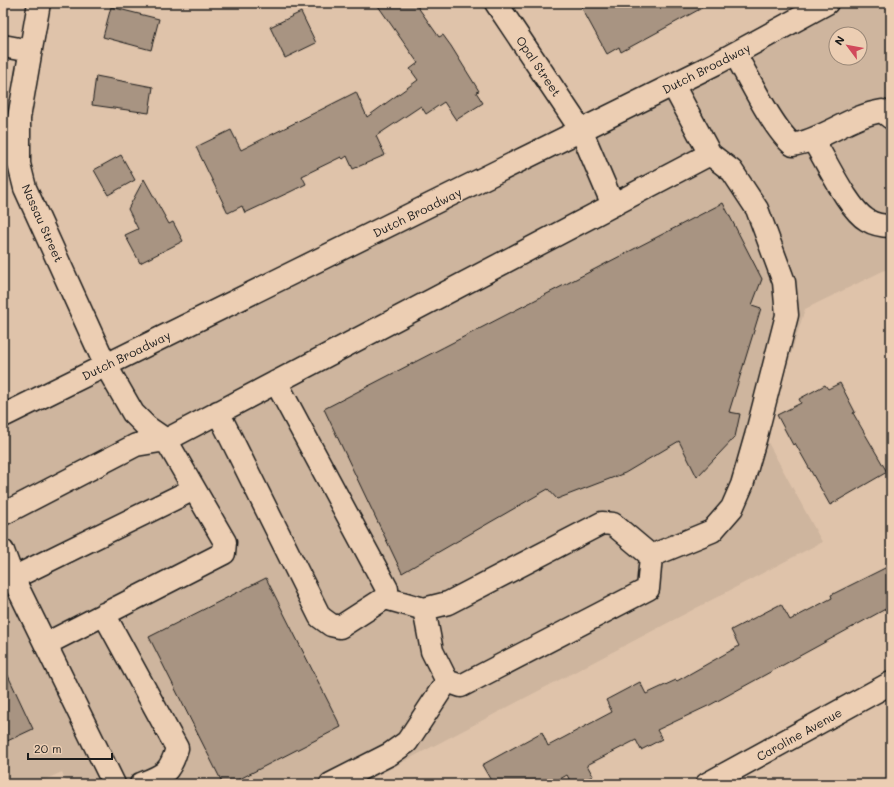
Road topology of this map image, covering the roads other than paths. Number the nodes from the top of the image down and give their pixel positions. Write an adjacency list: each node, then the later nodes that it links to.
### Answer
1 (39, 3): 5 (main road, Nassau Street)
2 (496, 3): 9 (main road, Opal Street)
3 (827, 3): 6 (main road, Dutch Broadway)
4 (3, 46): 5 (main road)
5 (30, 51): 14 (main road, Nassau Street)
6 (735, 54): 7 (main road, Dutch Broadway); 10 (main road)
7 (673, 85): 9 (main road, Dutch Broadway); 11 (main road)
8 (891, 118): 10 (main road)
9 (581, 130): 12 (main road, Opal Street); 14 (main road, Dutch Broadway)
10 (814, 140): 13 (main road)
11 (710, 154): 12 (main road); 22 (main road)
12 (613, 205): 15 (main road)
13 (891, 226)
14 (105, 364): 17 (main road, Dutch Broadway); 18 (main road, Nassau Street)
15 (276, 382): 16 (main road); 24 (main road)
16 (218, 412): 18 (main road); 24 (main road)
17 (3, 416)
18 (166, 440): 19 (main road); 20 (main road)
19 (194, 489): 23 (main road); 26 (main road)
20 (3, 514)
21 (3, 551): 23 (main road)
22 (652, 556): 25 (main road); 28 (main road)
23 (13, 578): 27 (main road)
24 (385, 598): 25 (main road)
25 (424, 608): 28 (main road)
26 (104, 614): 27 (main road); 31 (main road)
27 (46, 644): 30 (main road)
28 (447, 681): 32 (main road)
29 (891, 683): 33 (main road, Caroline Avenue)
30 (114, 784)
31 (141, 784)
32 (331, 784)
33 (707, 784)

